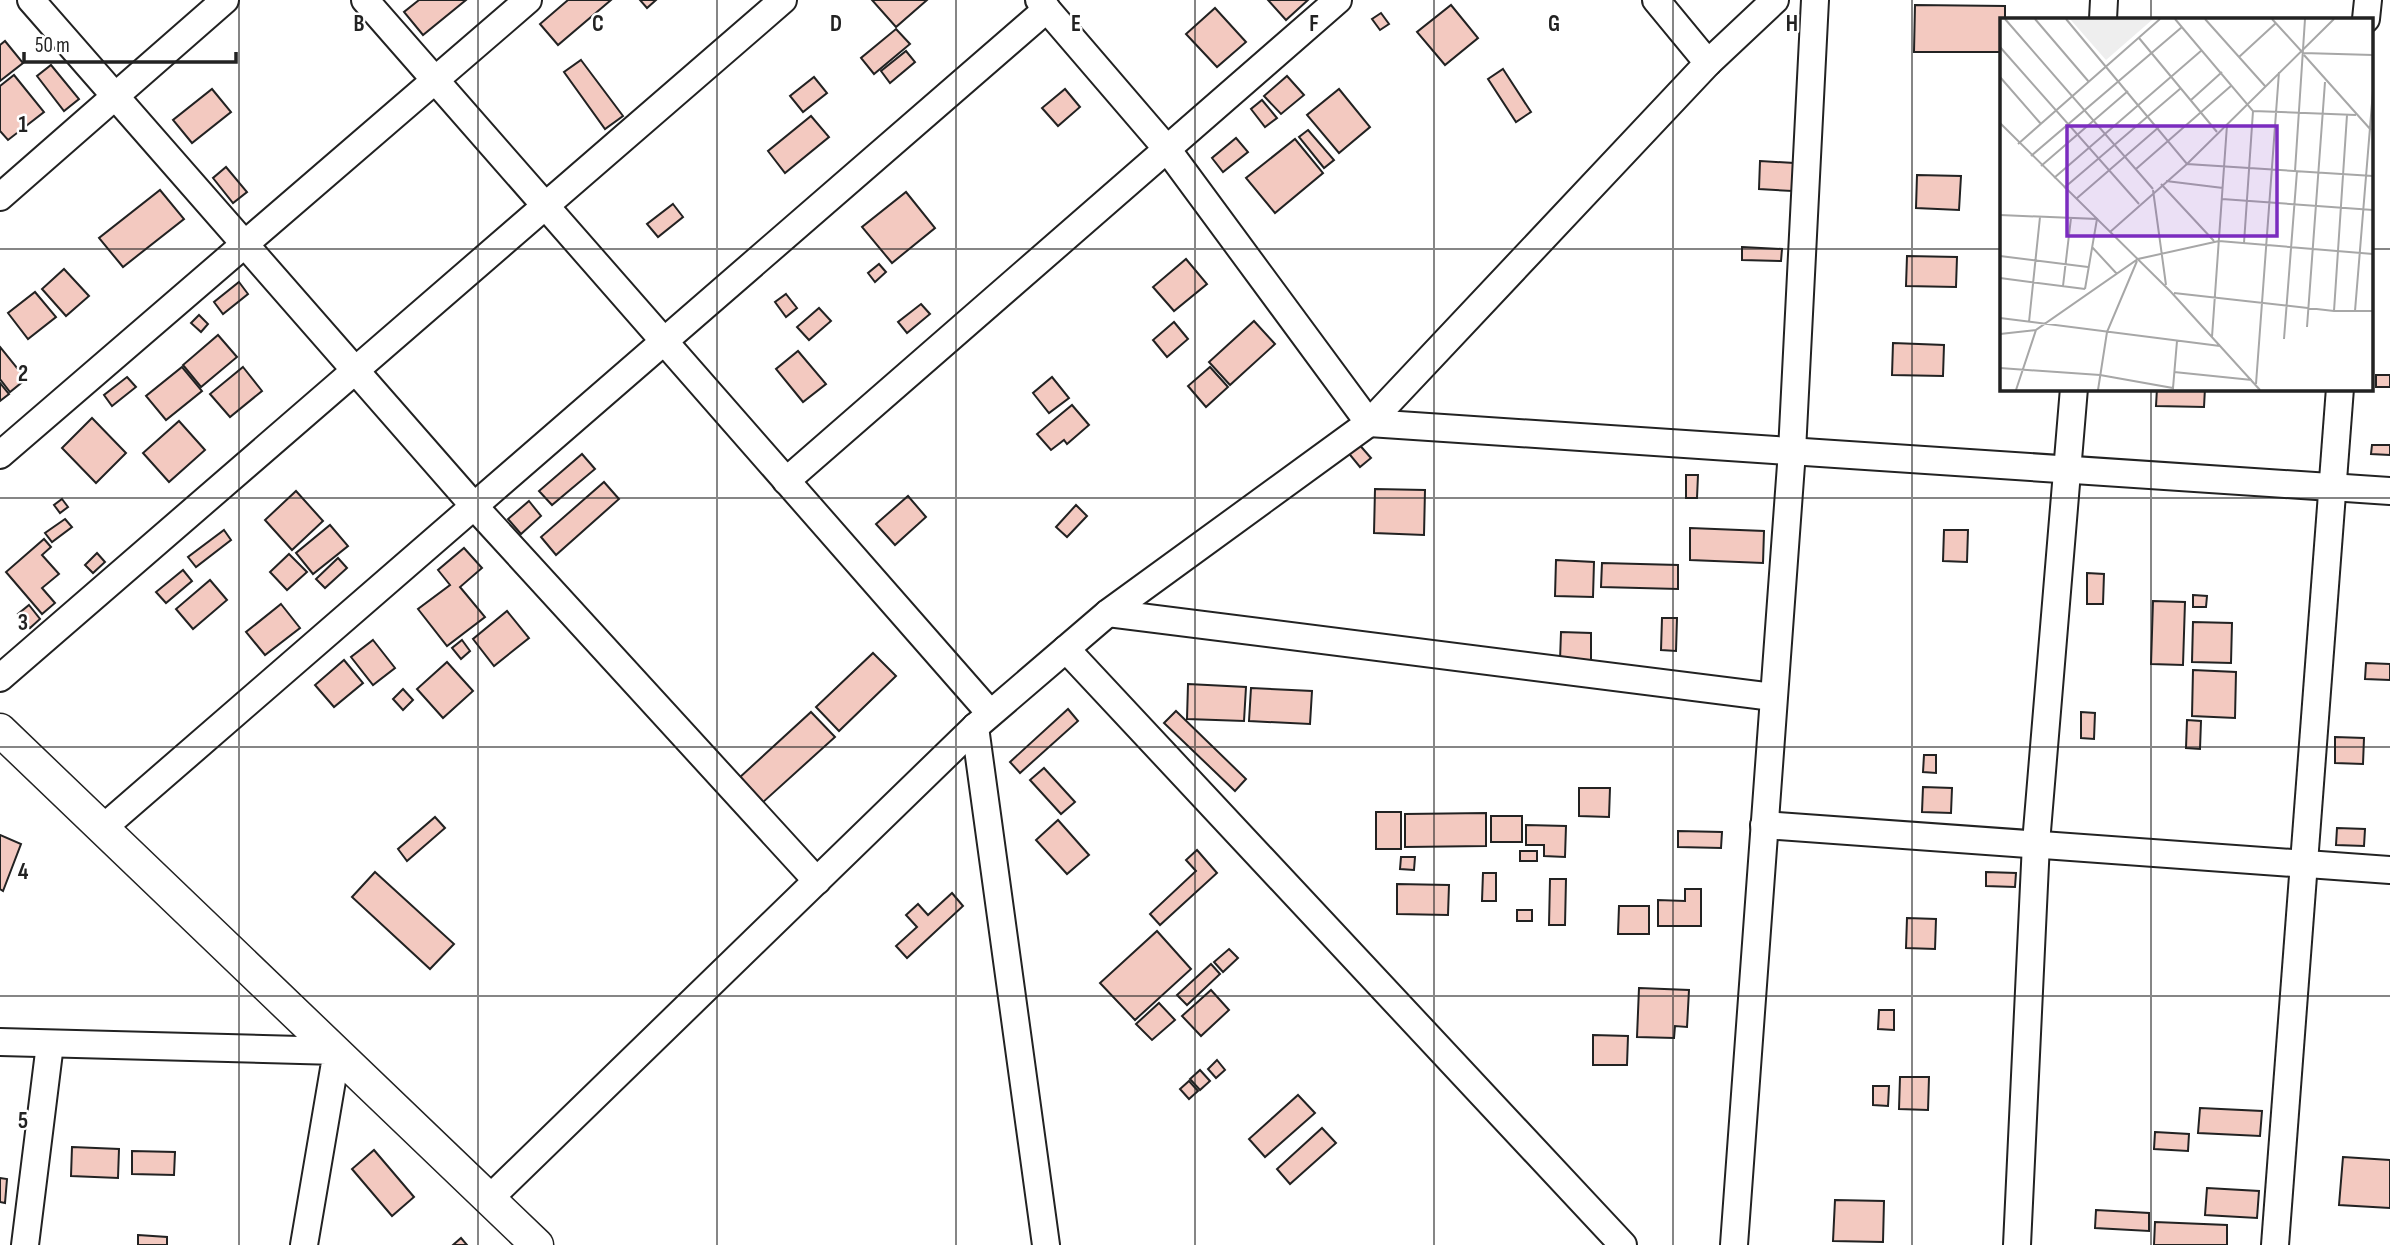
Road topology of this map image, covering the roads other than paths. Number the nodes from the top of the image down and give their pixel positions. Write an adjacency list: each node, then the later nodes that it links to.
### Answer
1 (31, 0): 17 (street)
2 (225, 0): 17 (street)
3 (365, 0): 16 (street)
4 (528, 0): 16 (street)
5 (783, 0): 20 (street)
6 (1338, 0): 18 (street)
7 (1656, 0): 15 (street)
8 (1774, 0): 15 (street)
9 (1815, 0): 27 (street)
10 (2104, 0): 13 (street)
11 (2368, 0): 14 (street)
12 (1043, 5): 18 (street); 22 (street)
13 (2103, 18)
14 (2366, 18)
15 (1708, 63): 26 (street)
16 (435, 80): 20 (street); 21 (street)
17 (116, 95): 19 (street); 21 (street)
18 (1167, 149): 26 (street); 30 (street)
19 (0, 197)
20 (545, 206): 22 (street); 23 (street)
21 (246, 244): 23 (street); 28 (street)
22 (665, 342): 30 (street); 33 (street)
23 (355, 370): 33 (street); 36 (street)
24 (2074, 390): 29 (street)
25 (2340, 390): 31 (street)
26 (1369, 423): 27 (street); 34 (street)
27 (1792, 451): 29 (street); 37 (street)
28 (0, 455)
29 (2068, 469): 31 (street); 42 (street)
30 (786, 481): 38 (street)
31 (2332, 487): 32 (street); 43 (street)
32 (2390, 491)
33 (474, 506): 41 (street); 45 (street)
34 (1108, 613): 35 (street); 37 (street)
35 (1066, 649): 38 (street); 54 (street)
36 (0, 678)
37 (1773, 697): 40 (street)
38 (983, 720): 45 (street); 53 (street)
39 (0, 730): 41 (street)
40 (1764, 824): 42 (street); 55 (street)
41 (103, 828): 48 (street)
42 (2036, 843): 43 (street); 56 (street)
43 (2303, 863): 44 (street); 57 (street)
44 (2390, 870)
45 (817, 881): 49 (street)
46 (0, 1042): 47 (street)
47 (50, 1044): 48 (street); 50 (street)
48 (337, 1051): 49 (street); 51 (street)
49 (489, 1199): 52 (street)
50 (25, 1245)
51 (304, 1245)
52 (537, 1245)
53 (1046, 1245)
54 (1623, 1245)
55 (1734, 1245)
56 (2017, 1245)
57 (2275, 1245)

